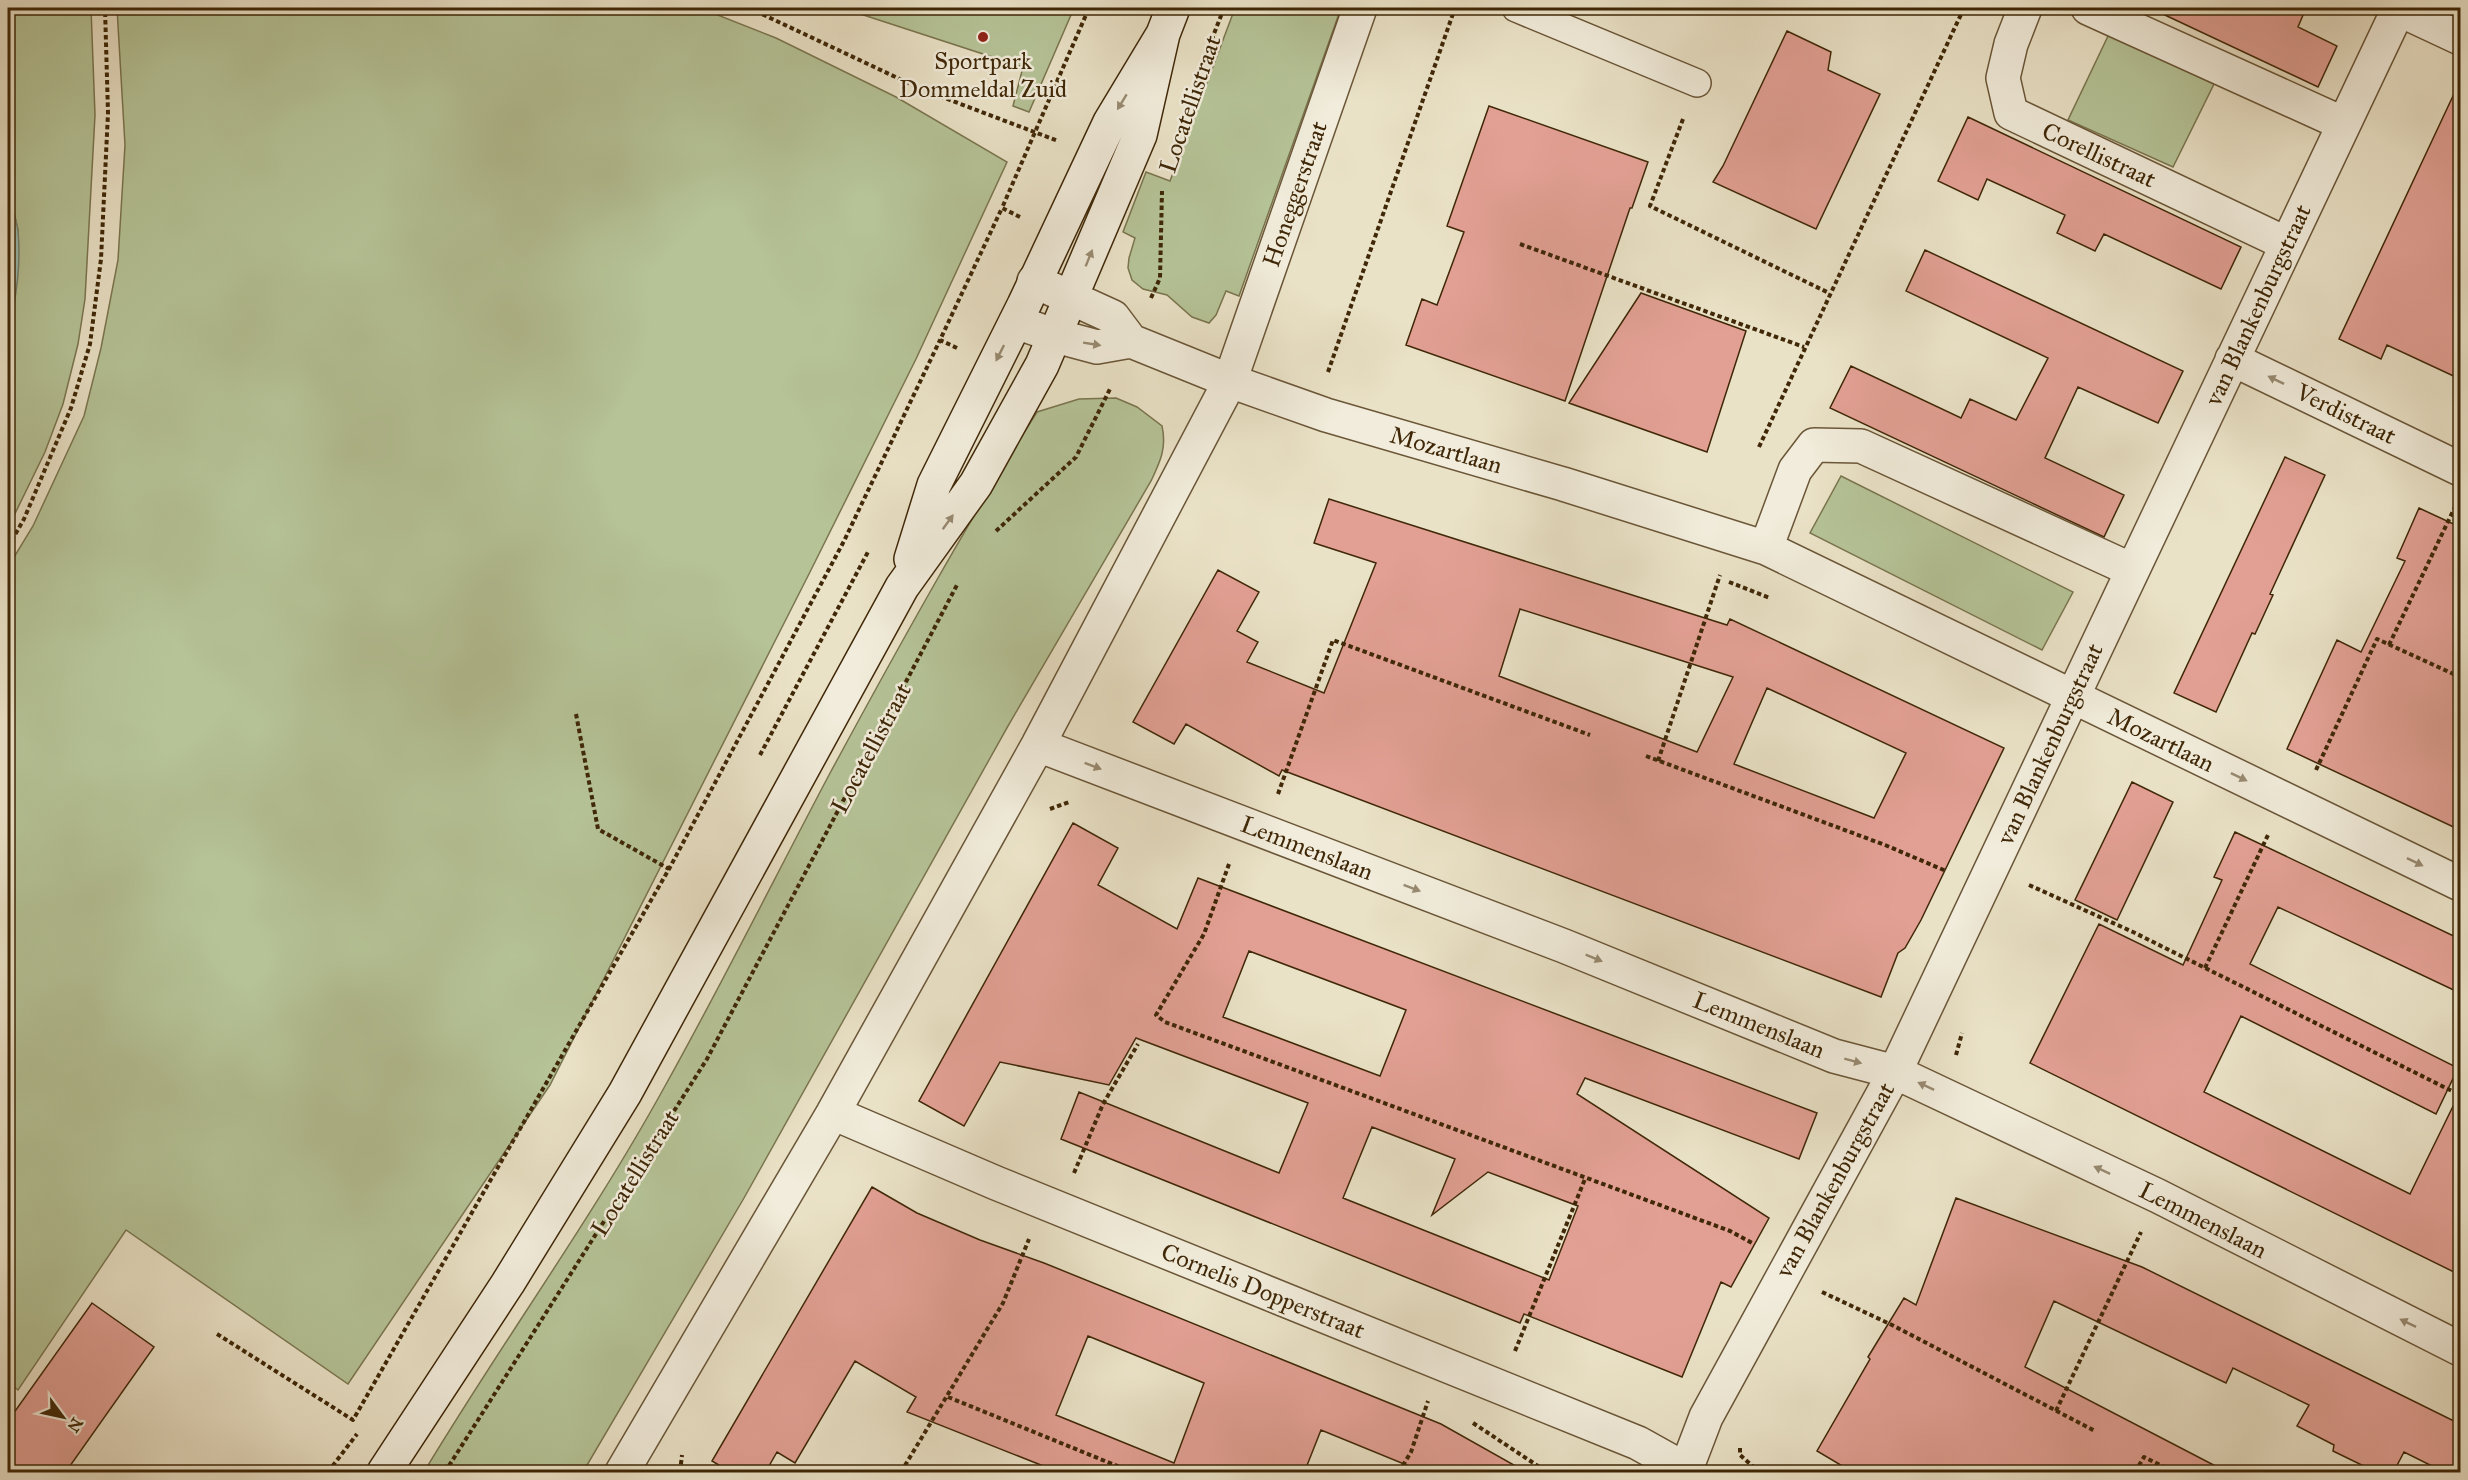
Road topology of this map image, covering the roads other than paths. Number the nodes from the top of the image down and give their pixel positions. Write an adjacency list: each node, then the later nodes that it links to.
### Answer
1 (1360, 8): 17 (street, Honeggerstraat)
2 (1516, 8): 8 (street)
3 (2025, 8): 10 (street, Corellistraat)
4 (2088, 8): 9 (street)
5 (2399, 8): 7 (street); 9 (street, van Blankenburgstraat)
6 (1168, 21): 11 (street, Locatellistraat, one-way to 11); 12 (street, Locatellistraat, one-way to 6)
7 (2460, 38)
8 (1697, 83)
9 (2344, 124): 10 (street, van Blankenburgstraat)
10 (2287, 244): 16 (street, van Blankenburgstraat)
11 (1034, 281): 12 (street); 13 (street, Locatellistraat)
12 (1073, 297): 14 (street, Locatellistraat); 15 (street)
13 (1016, 322): 14 (street); 21 (street, Locatellistraat, one-way to 21)
14 (1056, 336): 15 (street, one-way to 15); 21 (street, Locatellistraat, one-way to 14)
15 (1131, 341): 17 (street, Mozartlaan)
16 (2232, 359): 18 (street, Verdistraat, one-way to 16); 20 (street, van Blankenburgstraat)
17 (1230, 381): 19 (street, Mozartlaan); 23 (street)
18 (2460, 469)
19 (1766, 548): 20 (street); 22 (street, Mozartlaan)
20 (2132, 570): 22 (street, van Blankenburgstraat)
21 (902, 587): 29 (street, Locatellistraat)
22 (2073, 697): 24 (street, Mozartlaan, one-way to 24); 25 (street, van Blankenburgstraat)
23 (1038, 745): 25 (street, Lemmenslaan, one-way to 25); 26 (street)
24 (2460, 884)
25 (1895, 1072): 27 (street, Lemmenslaan, one-way to 25); 28 (street, van Blankenburgstraat)
26 (832, 1113): 28 (street, Cornelis Dopperstraat); 30 (street)
27 (2460, 1349)
28 (1687, 1472)
29 (384, 1473)
30 (622, 1473)

